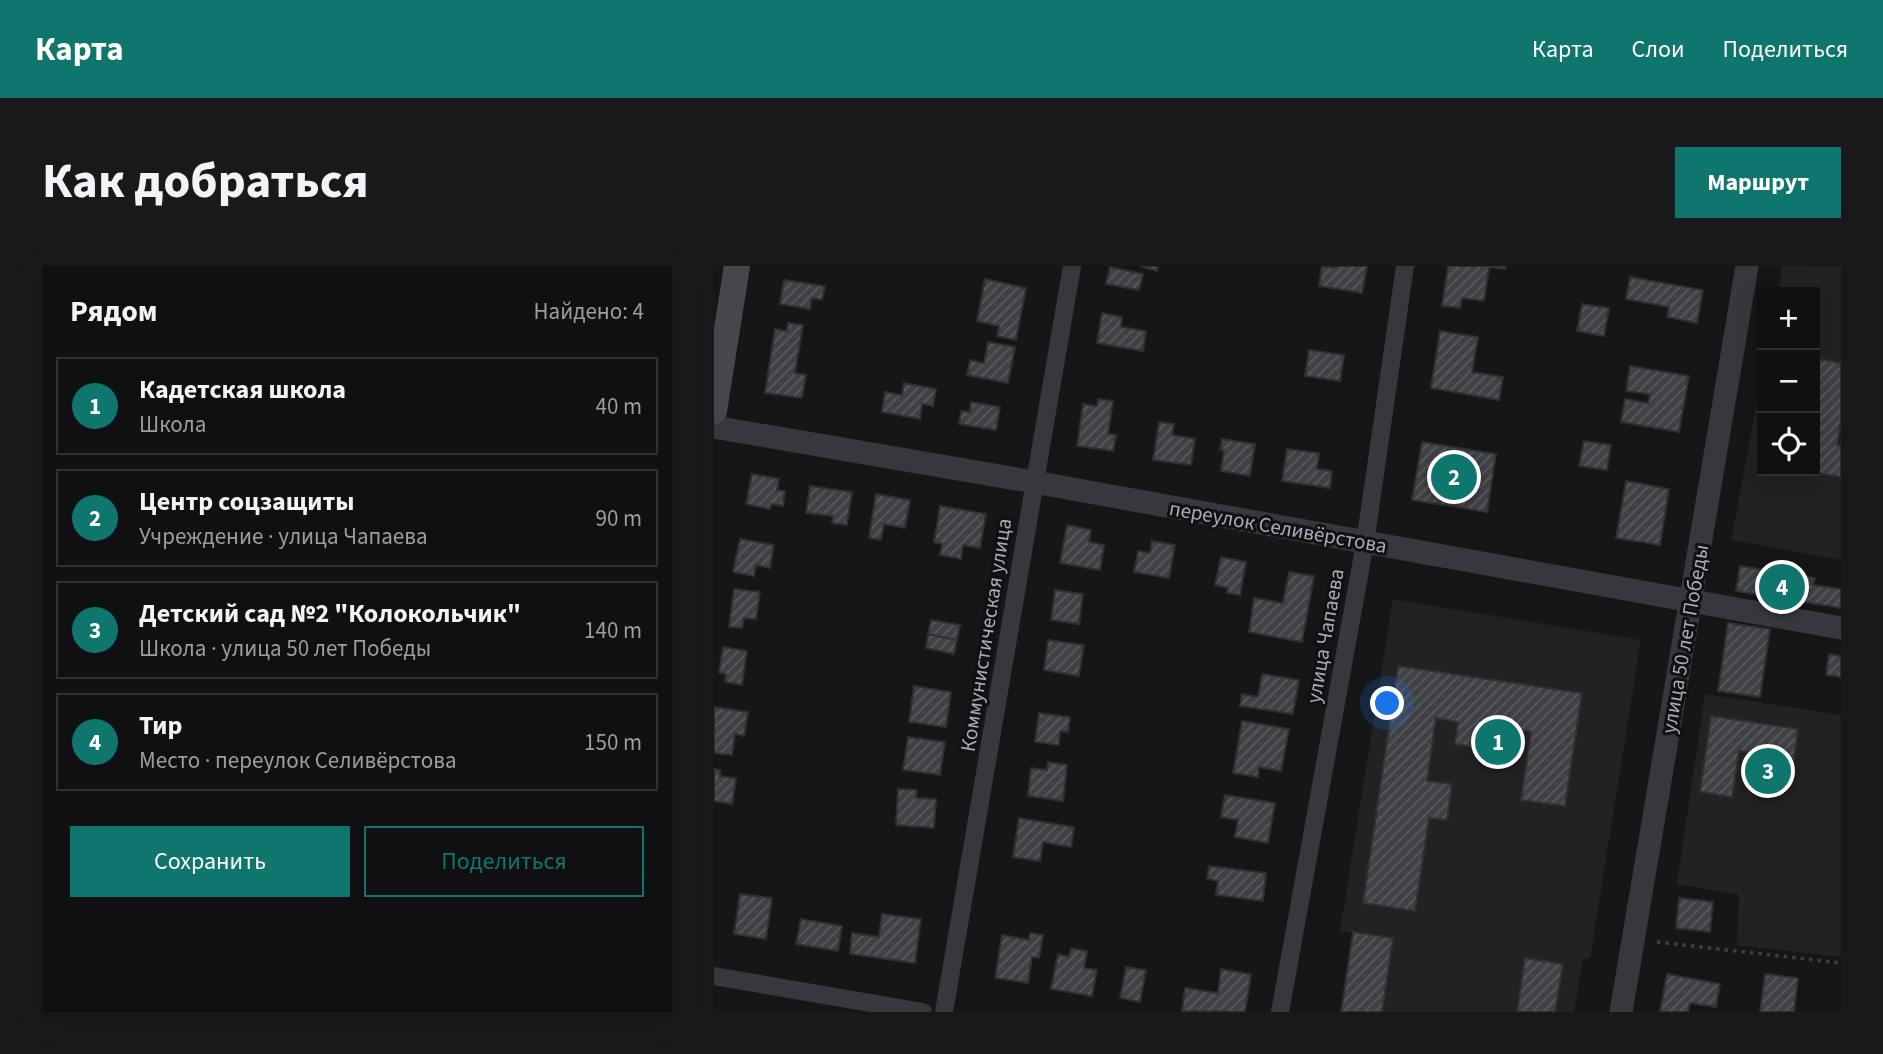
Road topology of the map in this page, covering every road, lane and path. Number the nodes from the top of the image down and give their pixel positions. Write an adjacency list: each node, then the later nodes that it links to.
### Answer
1 (737, 266): 5 (main road)
2 (1072, 266): 7 (street, Коммунистическая улица)
3 (1405, 266): 8 (street, улица Чапаева)
4 (1747, 266): 9 (street, улица 50 лет Победы)
5 (714, 411)
6 (714, 427): 7 (street, переулок Селивёрстова)
7 (1034, 482): 8 (street, переулок Селивёрстова); 15 (street, Коммунистическая улица)
8 (1365, 543): 9 (street, переулок Селивёрстова); 16 (street, улица Чапаева)
9 (1692, 602): 10 (street, переулок Селивёрстова); 17 (street, улица 50 лет Победы)
10 (1841, 628)
11 (1657, 942): 12 (path)
12 (1841, 962)
13 (714, 976): 14 (street)
14 (923, 1012)
15 (944, 1012)
16 (1280, 1012)
17 (1620, 1012)

